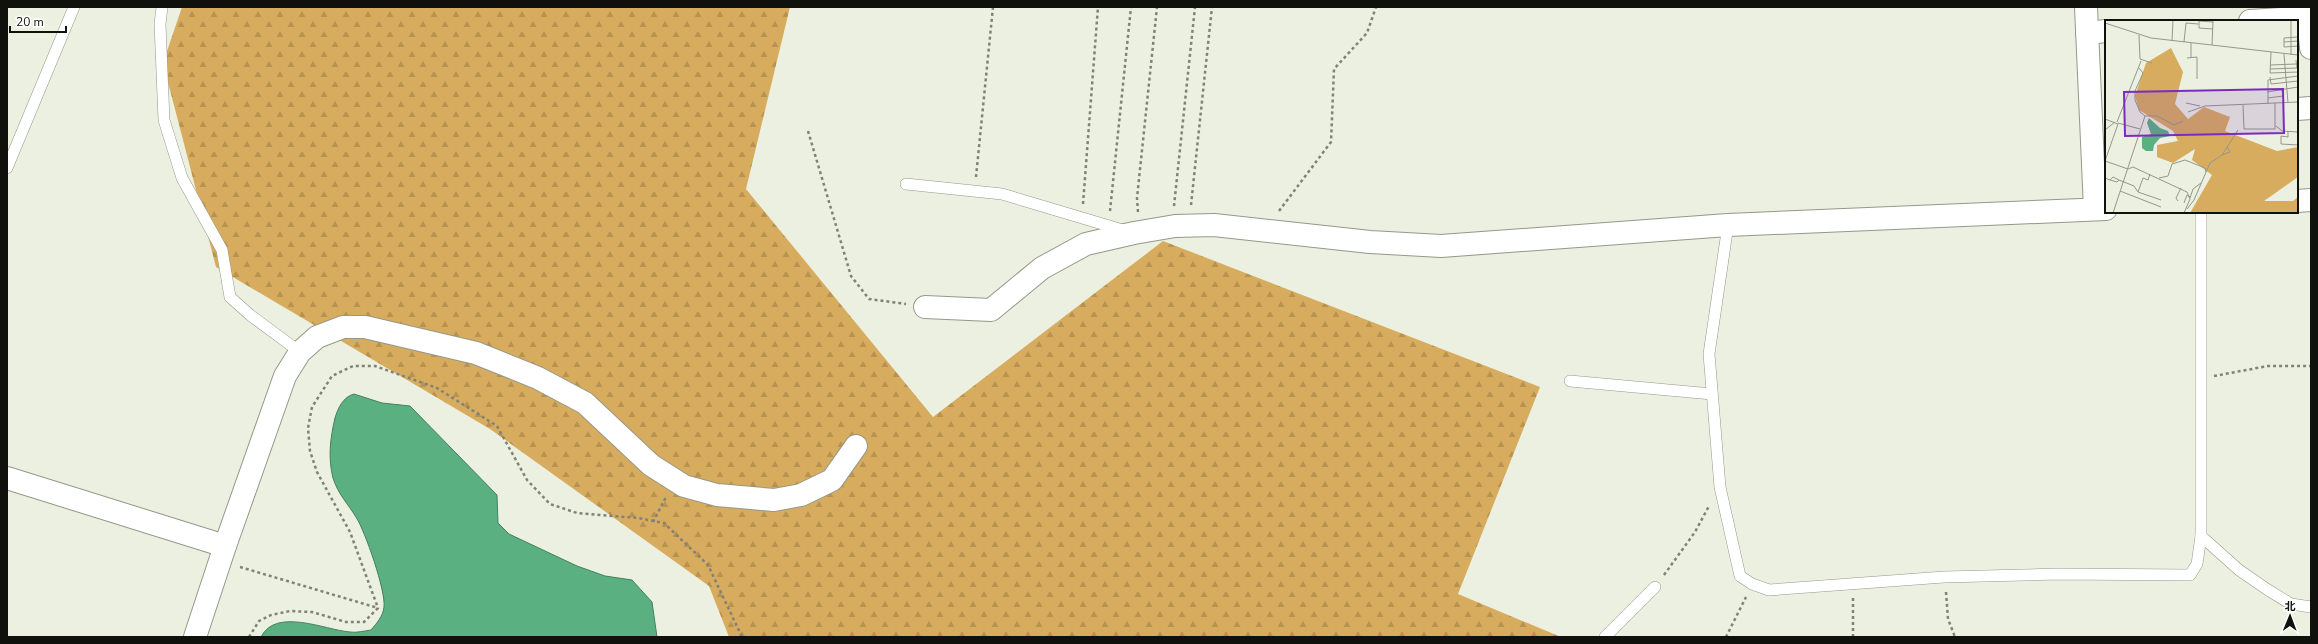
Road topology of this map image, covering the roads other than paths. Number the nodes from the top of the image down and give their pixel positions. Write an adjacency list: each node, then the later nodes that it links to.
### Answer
1 (74, 7): 11 (lane)
2 (162, 7): 20 (lane)
3 (2086, 7): 6 (street)
4 (2310, 17): 5 (street); 7 (street)
5 (2265, 20)
6 (2096, 32): 10 (street)
7 (2311, 48)
8 (2311, 108): 9 (street)
9 (2298, 109)
10 (2099, 127): 15 (street)
11 (7, 168)
12 (906, 184): 18 (lane)
13 (2311, 200): 14 (street)
14 (2298, 201)
15 (2100, 209): 17 (street)
16 (2201, 213): 25 (lane)
17 (1728, 225): 18 (street); 22 (lane)
18 (1140, 232): 19 (street)
19 (925, 307)
20 (300, 352): 23 (street); 26 (street)
21 (1570, 382): 22 (lane)
22 (1712, 394): 25 (lane)
23 (856, 446)
24 (7, 478): 26 (street)
25 (2201, 536): 28 (lane)
26 (222, 553): 29 (street)
27 (1655, 587): 30 (lane)
28 (2311, 607)
29 (195, 637)
30 (1605, 637)

